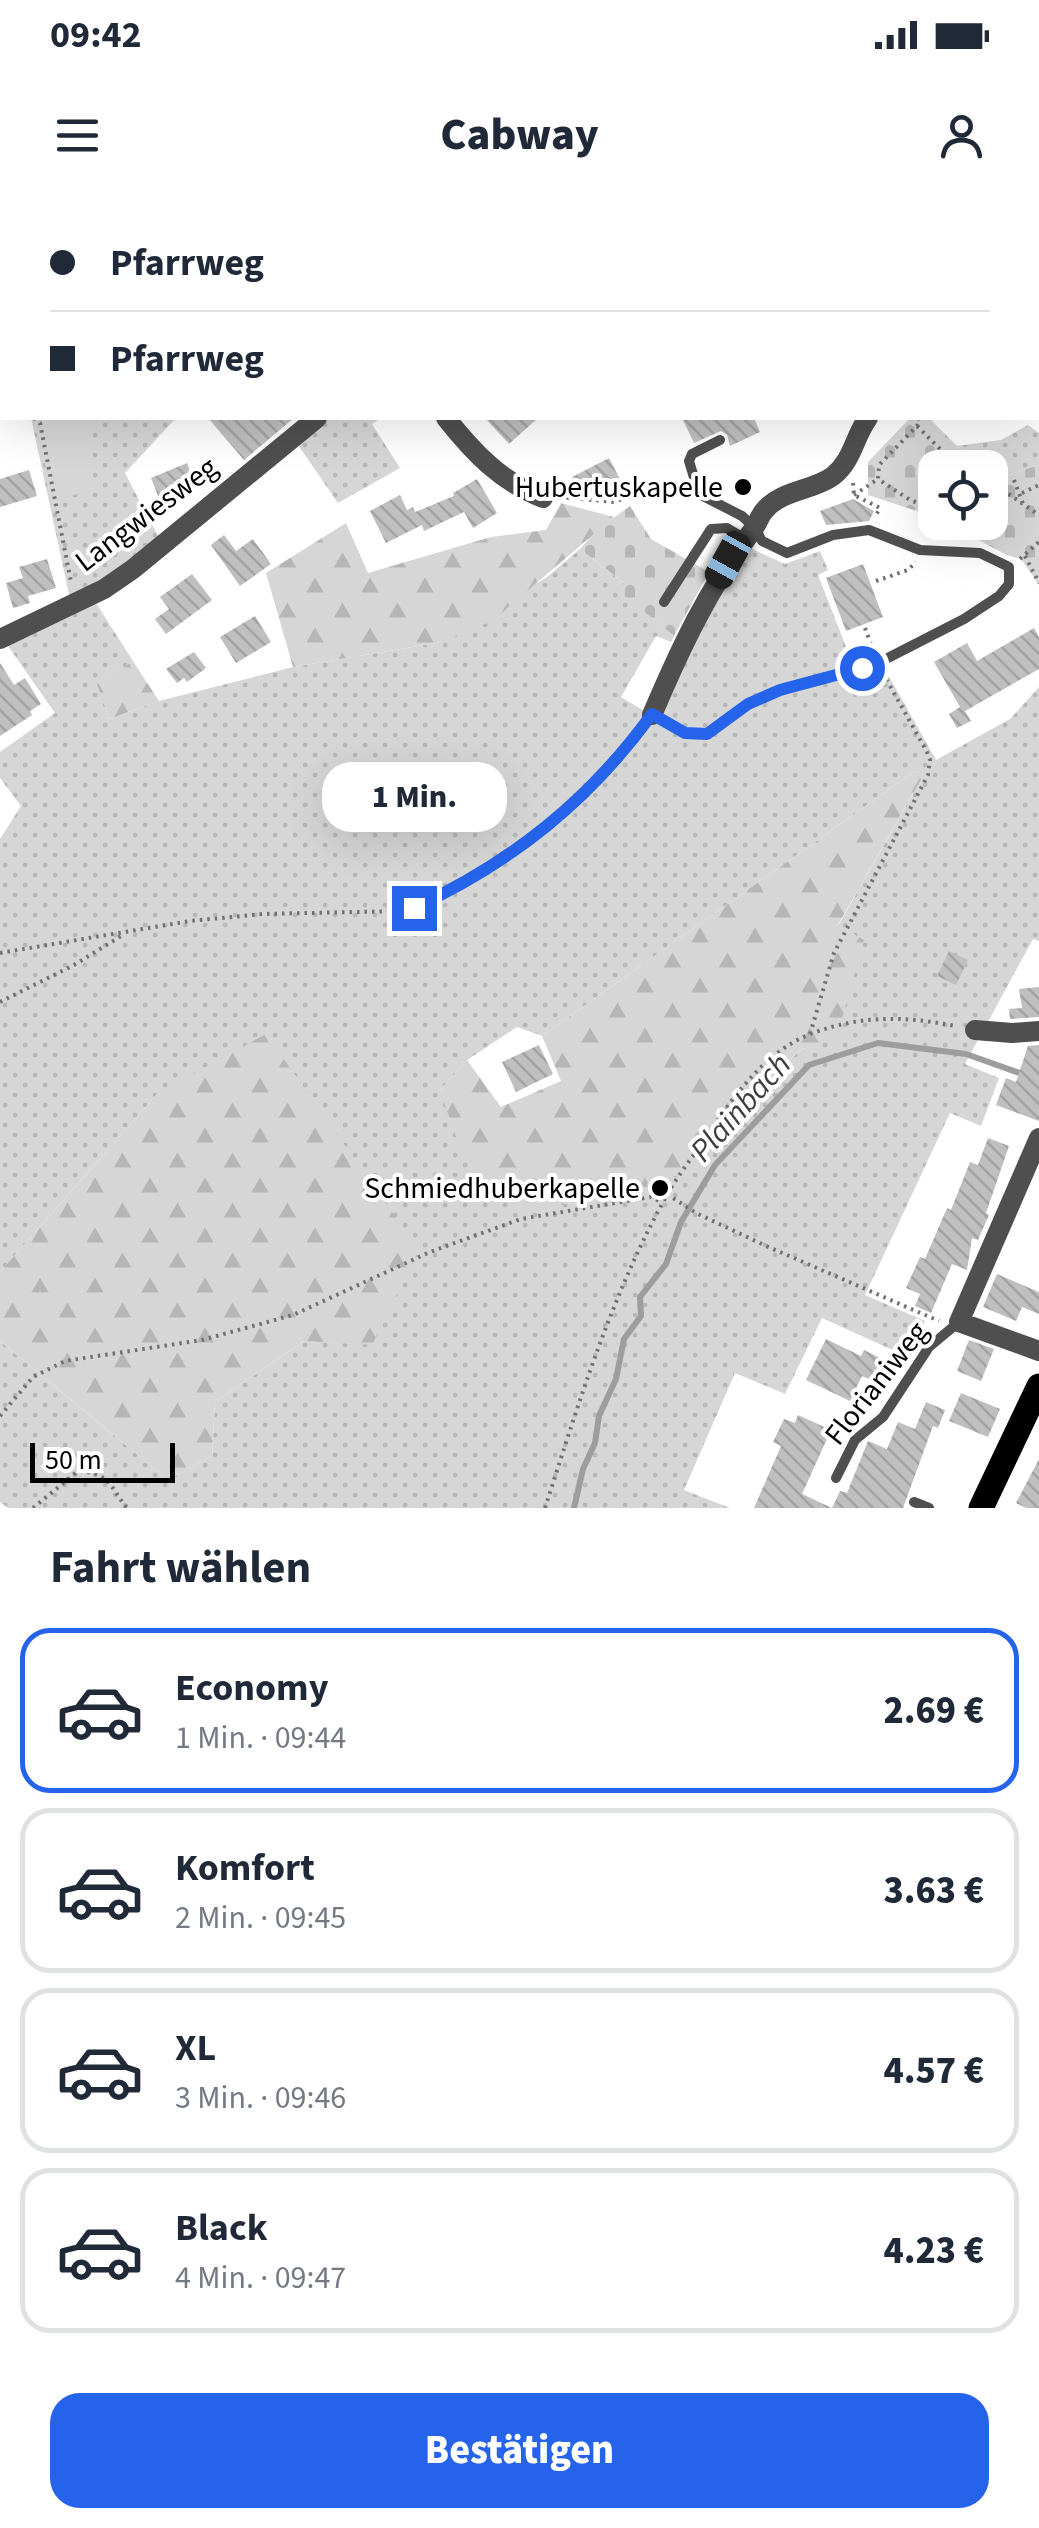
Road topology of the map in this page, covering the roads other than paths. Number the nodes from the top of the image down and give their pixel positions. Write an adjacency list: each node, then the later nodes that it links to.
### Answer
1 (314, 420): 8 (street, Langwiesweg)
2 (448, 420): 5 (street)
3 (867, 420): 6 (street)
4 (720, 440): 6 (lane)
5 (543, 498)
6 (750, 533): 7 (lane); 9 (street); 9 (lane)
7 (664, 602)
8 (0, 639)
9 (652, 714): 10 (lane)
10 (414, 908)
11 (975, 1030): 12 (street)
12 (1039, 1031)
13 (1039, 1138): 14 (street)
14 (956, 1324): 15 (street); 17 (lane, Florianiweg)
15 (1039, 1351)
16 (1039, 1386): 20 (main road)
17 (836, 1478)
18 (914, 1502): 19 (lane)
19 (928, 1508)
20 (981, 1508)

